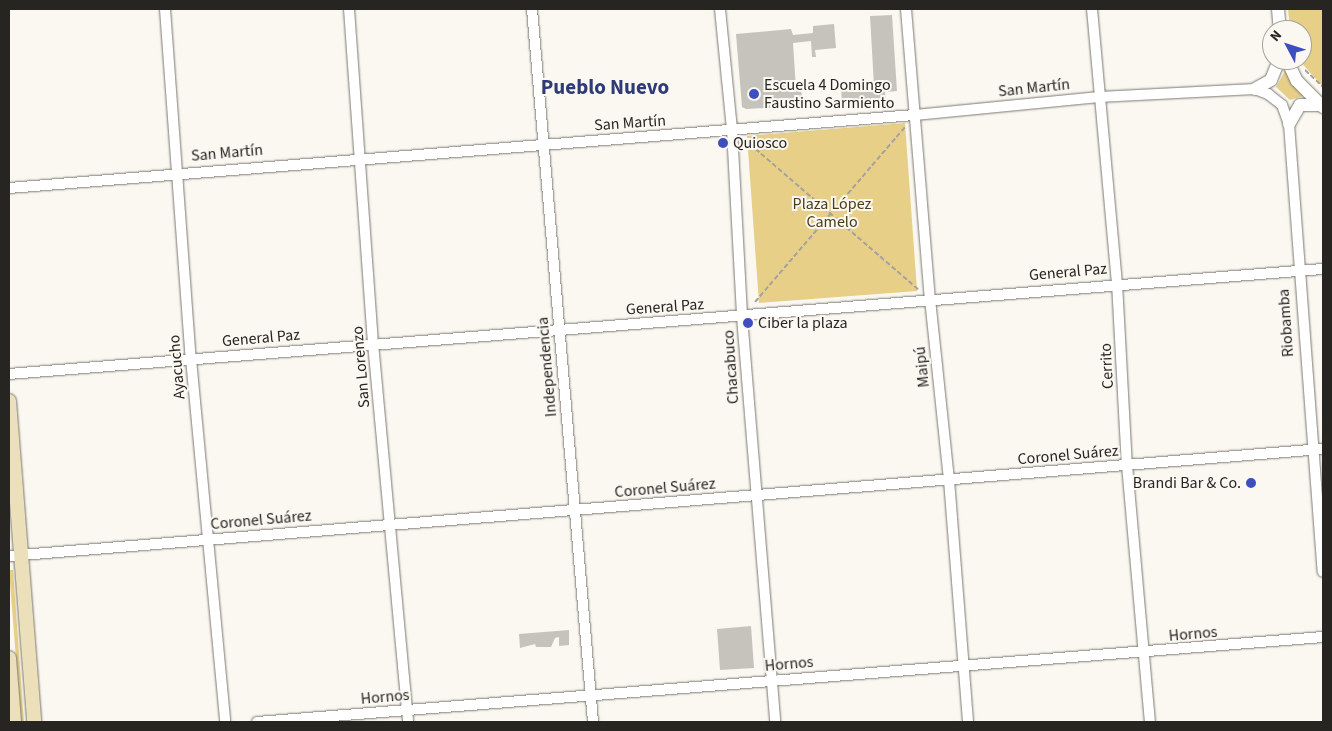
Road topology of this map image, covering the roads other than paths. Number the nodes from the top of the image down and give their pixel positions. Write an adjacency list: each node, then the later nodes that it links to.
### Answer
1 (165, 9): 17 (street, Ayacucho)
2 (349, 9): 16 (street, San Lorenzo)
3 (532, 9): 15 (street, Independencia)
4 (720, 9): 14 (street, Chacabuco)
5 (906, 9): 12 (street, Maipú)
6 (1092, 9): 10 (street, Cerrito)
7 (1275, 70): 9 (street)
8 (1292, 70): 11 (street)
9 (1255, 89): 10 (street, San Martín); 13 (street, Riobamba)
10 (1099, 97): 12 (street, San Martín); 21 (street, Cerrito)
11 (1322, 106): 13 (street)
12 (915, 115): 14 (street, San Martín); 22 (street, Maipú)
13 (1289, 124): 20 (street, Riobamba)
14 (732, 130): 15 (street, San Martín); 23 (street, Chacabuco)
15 (543, 145): 16 (street, San Martín); 24 (street, Independencia)
16 (359, 158): 17 (street, San Martín); 25 (street, San Lorenzo)
17 (176, 172): 18 (street, San Martín); 26 (street, Ayacucho)
18 (9, 188)
19 (1323, 269): 20 (street, General Paz)
20 (1298, 272): 21 (street, General Paz); 30 (street, Riobamba)
21 (1116, 283): 22 (street, General Paz); 31 (street, Cerrito)
22 (930, 299): 23 (street, General Paz); 32 (street, Maipú)
23 (742, 318): 24 (street, General Paz); 33 (street, Chacabuco)
24 (558, 329): 25 (street, General Paz); 34 (street, Independencia)
25 (374, 343): 26 (street, General Paz); 35 (street, San Lorenzo)
26 (191, 359): 27 (street, General Paz); 36 (street, Ayacucho)
27 (9, 374)
28 (9, 401): 37 (main road)
29 (1323, 449): 30 (street, Coronel Suárez)
30 (1312, 450): 31 (street, Coronel Suárez); 38 (street, Riobamba)
31 (1128, 465): 32 (street, Coronel Suárez); 40 (street, Cerrito)
32 (949, 480): 33 (street, Coronel Suárez); 42 (street, Maipú)
33 (756, 496): 34 (street, Coronel Suárez); 43 (street, Chacabuco)
34 (575, 510): 35 (street, Coronel Suárez); 44 (street, Independencia)
35 (390, 525): 36 (street, Coronel Suárez); 45 (street, San Lorenzo)
36 (208, 540): 37 (street, Coronel Suárez); 48 (street, Ayacucho)
37 (14, 555): 47 (main road)
38 (1323, 572)
39 (1323, 637): 40 (street, Hornos)
40 (1144, 653): 42 (street, Hornos); 54 (street, Cerrito)
41 (9, 658): 46 (main road)
42 (962, 666): 43 (street, Hornos); 53 (street, Maipú)
43 (772, 681): 44 (street, Hornos); 52 (street, Chacabuco)
44 (591, 696): 45 (street, Hornos); 51 (street, Independencia)
45 (407, 710): 49 (street, Hornos); 50 (street, San Lorenzo)
46 (14, 722)
47 (34, 722)
48 (225, 722)
49 (257, 722)
50 (408, 722)
51 (593, 722)
52 (775, 722)
53 (968, 722)
54 (1150, 722)

